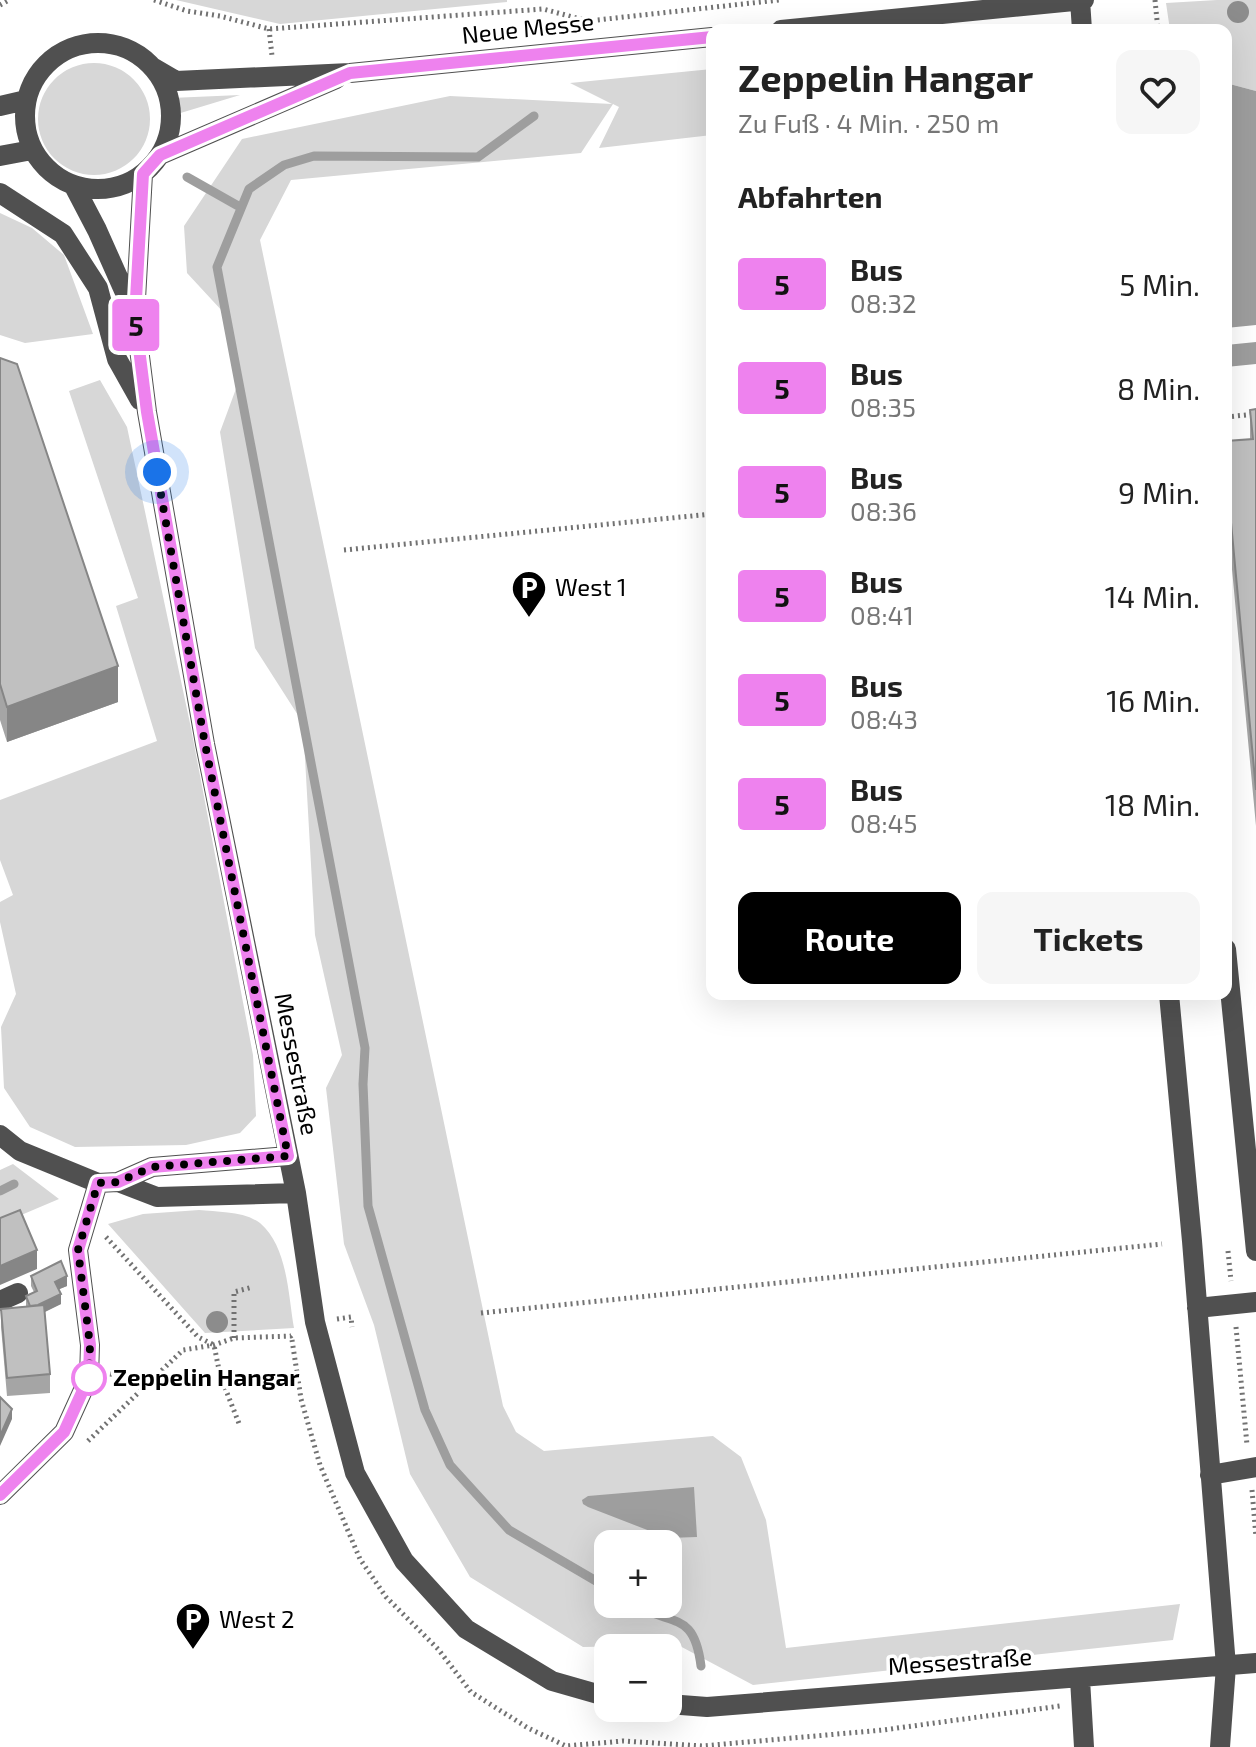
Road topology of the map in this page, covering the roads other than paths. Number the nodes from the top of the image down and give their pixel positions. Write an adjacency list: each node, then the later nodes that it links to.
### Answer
1 (1082, 0): 2 (street); 3 (street)
2 (841, 24)
3 (1082, 24)
4 (706, 38): 6 (street, Neue Messe)
5 (152, 67): 6 (street, Neue Messe); 7 (street); 10 (street)
6 (350, 73): 10 (street, Neue Messe)
7 (26, 100): 8 (street); 9 (street)
8 (0, 106)
9 (32, 150): 11 (street); 13 (street)
10 (160, 155): 12 (street)
11 (0, 156)
12 (143, 174): 13 (street); 15 (street, Messestraße)
13 (74, 186): 15 (street, Messestraße)
14 (0, 193): 16 (street)
15 (135, 317): 16 (street, Messestraße)
16 (147, 412): 20 (street, Messestraße)
17 (1170, 1000): 25 (street)
18 (1231, 1000): 23 (street)
19 (0, 1135): 21 (street)
20 (288, 1156): 21 (street); 22 (street, Messestraße)
21 (108, 1183): 22 (street); 28 (street)
22 (296, 1193): 32 (street, Messestraße)
23 (1256, 1251)
24 (1256, 1302): 25 (street)
25 (1197, 1308): 27 (street)
26 (1253, 1468): 27 (street)
27 (1210, 1475): 30 (street)
28 (2, 1494)
29 (1256, 1663): 30 (street, Messestraße)
30 (1226, 1666): 31 (street, Messestraße); 35 (street)
31 (1080, 1679): 33 (street, Messestraße); 34 (street)
32 (594, 1693)
33 (682, 1705)
34 (1084, 1747)
35 (1220, 1747)

